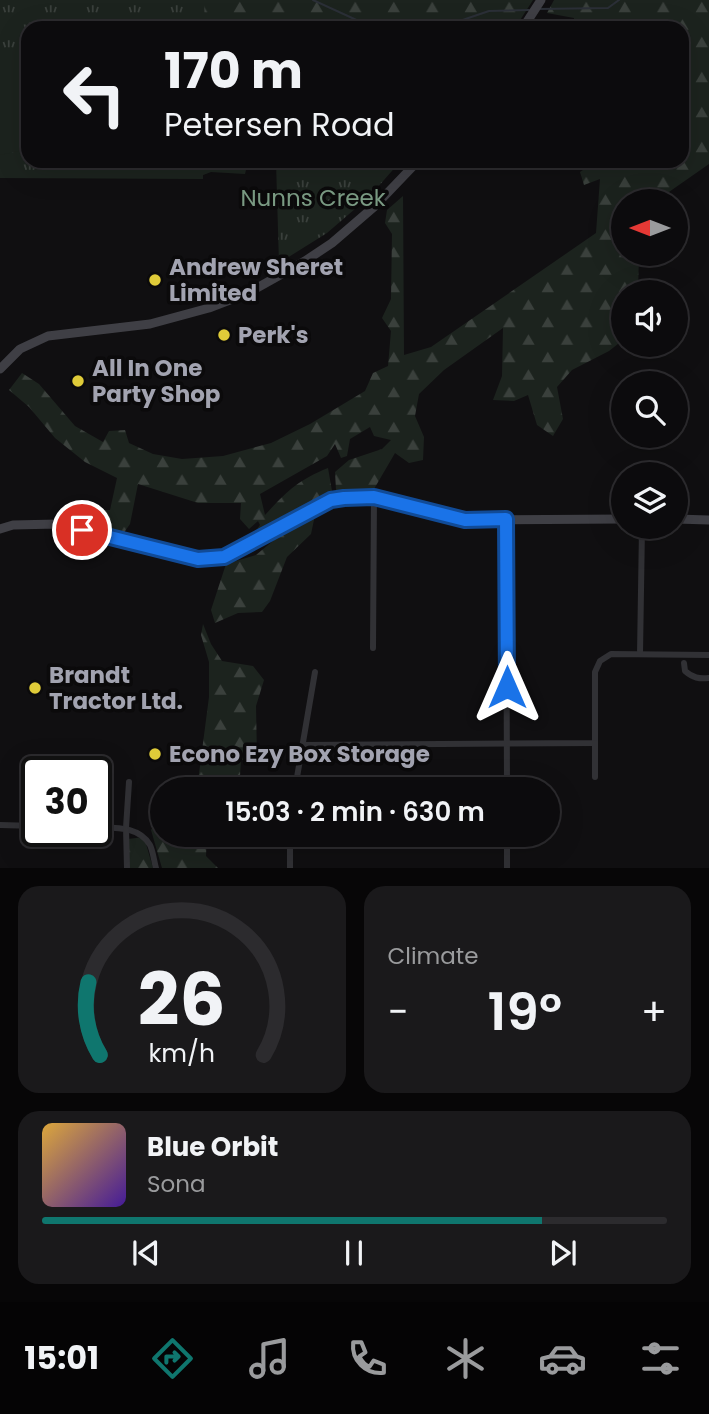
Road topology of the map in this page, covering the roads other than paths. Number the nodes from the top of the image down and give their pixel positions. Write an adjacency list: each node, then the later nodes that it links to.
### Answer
1 (541, 0): 2 (street)
2 (528, 21)
3 (411, 168): 4 (street)
4 (1, 366)
5 (374, 497): 6 (street); 10 (street); 12 (street)
6 (506, 519): 7 (street); 18 (street)
7 (611, 519)
8 (688, 519): 9 (street)
9 (709, 520)
10 (0, 529)
11 (642, 539): 13 (street)
12 (373, 648)
13 (640, 654): 14 (street); 19 (street)
14 (709, 655)
15 (684, 663): 17 (street)
16 (314, 672): 20 (street)
17 (709, 678)
18 (507, 743): 19 (street); 20 (street); 22 (street)
19 (595, 743): 23 (street)
20 (302, 745): 21 (street)
21 (297, 777)
22 (507, 777)
23 (595, 777)
24 (129, 782): 28 (street)
25 (0, 825): 26 (street)
26 (21, 826)
27 (112, 828): 28 (street)
28 (127, 828): 31 (street); 32 (street)
29 (290, 847): 33 (street)
30 (507, 847): 34 (street)
31 (127, 868)
32 (156, 868)
33 (290, 868)
34 (507, 868)

